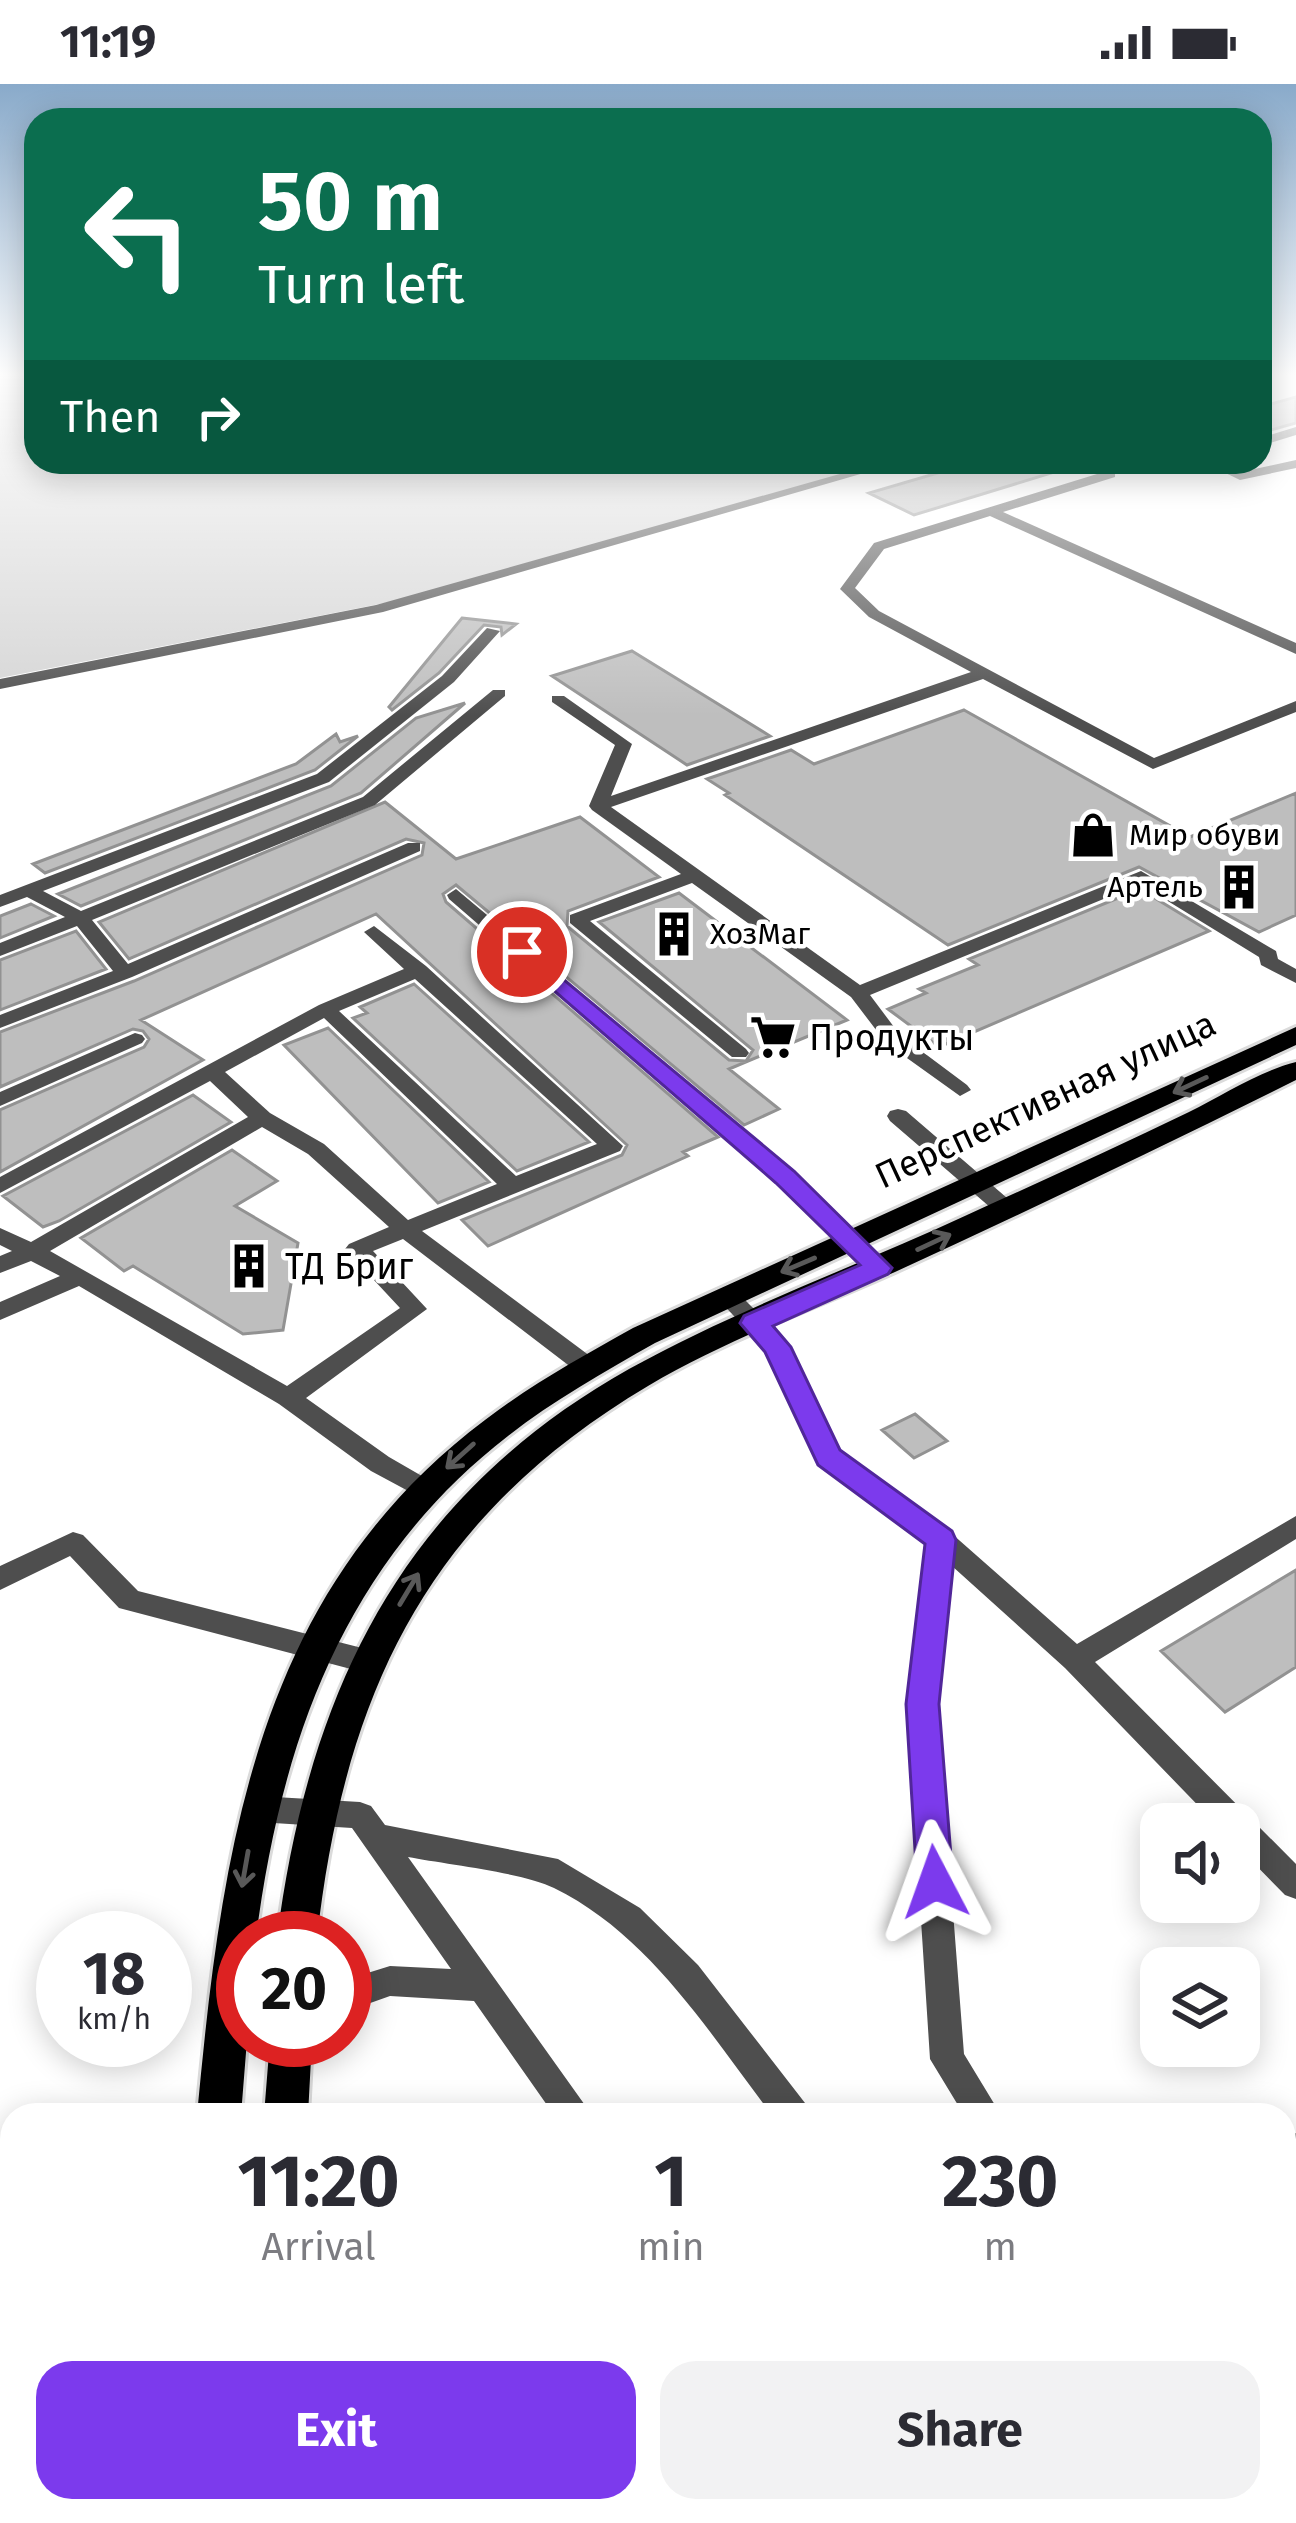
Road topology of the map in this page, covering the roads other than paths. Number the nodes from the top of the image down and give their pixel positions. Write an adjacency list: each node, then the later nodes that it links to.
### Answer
1 (805, 488): 7 (lane)
2 (1066, 488): 3 (lane)
3 (991, 511): 5 (lane); 6 (lane)
4 (492, 631): 14 (lane)
5 (1296, 649)
6 (984, 673): 10 (lane); 11 (lane)
7 (0, 684)
8 (499, 693): 17 (lane)
9 (558, 699): 11 (lane)
10 (1296, 706)
11 (598, 806): 13 (lane)
12 (414, 847): 21 (lane)
13 (693, 876): 23 (lane); 28 (lane)
14 (29, 892): 16 (lane); 17 (lane)
15 (456, 895): 41 (lane)
16 (0, 902)
17 (81, 918): 19 (lane); 21 (lane)
18 (374, 932): 20 (lane)
19 (0, 950)
20 (419, 970): 24 (lane); 37 (lane)
21 (125, 974): 25 (lane)
22 (1296, 977): 23 (lane)
23 (857, 993): 31 (lane)
24 (326, 1009): 30 (lane); 37 (lane)
25 (0, 1022)
26 (1296, 1035): 35 (main road, Перспективная улица, one-way to 35)
27 (135, 1039): 32 (lane)
28 (740, 1052)
29 (1296, 1070): 38 (main road)
30 (213, 1072): 34 (lane); 36 (lane)
31 (960, 1090)
32 (0, 1100)
33 (898, 1116): 35 (lane)
34 (262, 1118): 39 (lane); 42 (lane)
35 (978, 1185): 38 (lane); 41 (main road, Перспективная улица)
36 (0, 1186)
37 (515, 1188): 39 (lane)
38 (1006, 1209): 44 (main road, one-way to 38)
39 (407, 1231): 49 (lane); 50 (lane)
40 (0, 1235): 42 (lane)
41 (852, 1242): 44 (lane); 46 (main road, Перспективная улица, one-way to 46)
42 (30, 1253): 43 (lane); 45 (lane)
43 (0, 1265)
44 (878, 1268): 48 (main road)
45 (80, 1276): 47 (lane); 50 (lane)
46 (727, 1296): 48 (lane); 49 (main road, Перспективная улица)
47 (0, 1312)
48 (754, 1323): 53 (lane); 57 (main road, one-way to 48)
49 (585, 1365): 51 (main road, Перспективная улица, one-way to 51)
50 (288, 1398): 51 (lane)
51 (425, 1490): 55 (main road, Перспективная улица)
52 (1296, 1526): 56 (lane)
53 (941, 1540): 56 (lane); 72 (lane)
54 (0, 1580): 55 (lane)
55 (316, 1648): 57 (lane); 59 (main road, Перспективная улица)
56 (1075, 1660): 58 (lane)
57 (366, 1661): 60 (main road)
58 (1216, 1803)
59 (258, 1809): 60 (lane); 68 (main road, Перспективная улица, one-way to 68)
60 (317, 1813): 61 (lane); 64 (main road)
61 (378, 1837): 65 (lane); 71 (lane)
62 (1260, 1848): 63 (lane)
63 (1296, 1885)
64 (302, 1911)
65 (481, 1987): 66 (lane); 70 (lane)
66 (372, 1988)
67 (289, 2067): 69 (main road)
68 (220, 2103)
69 (287, 2103)
70 (566, 2103)
71 (784, 2103)
72 (976, 2103)

